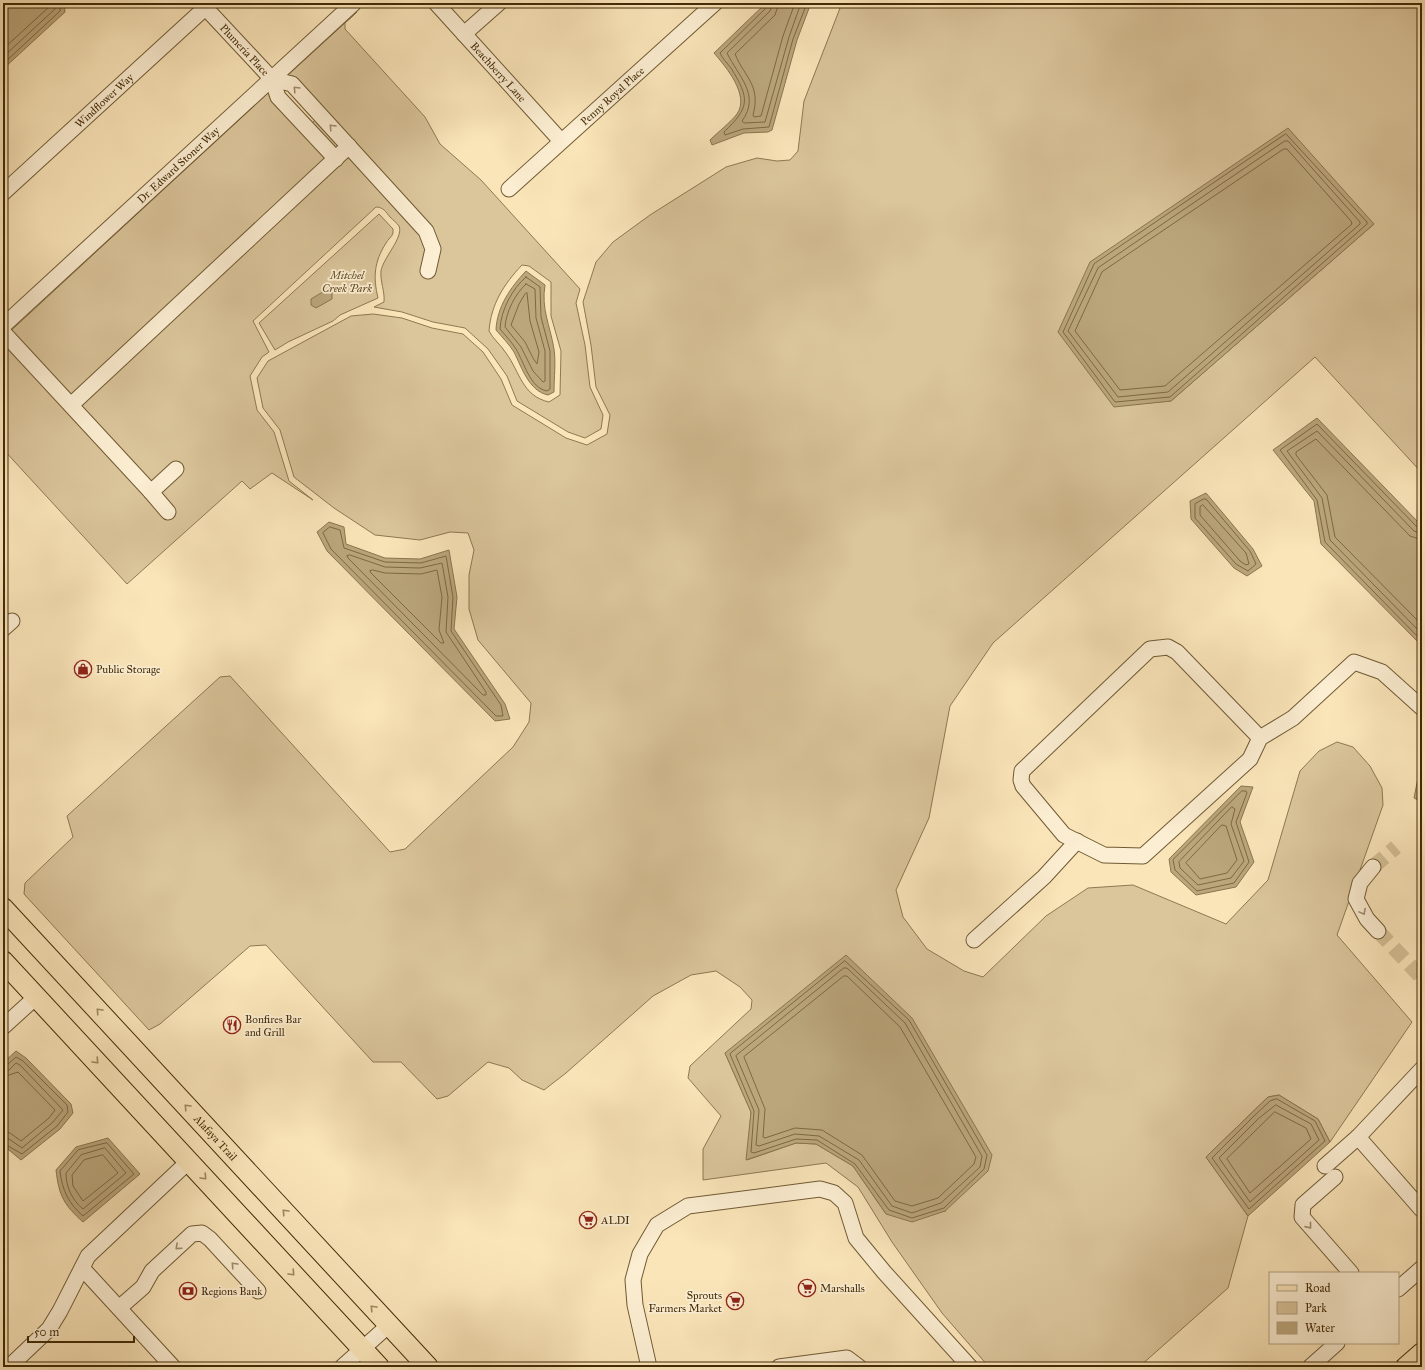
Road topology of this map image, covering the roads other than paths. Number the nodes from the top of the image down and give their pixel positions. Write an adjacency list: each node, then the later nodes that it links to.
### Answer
1 (354, 3): 7 (street, Dr. Edward Stoner Way)
2 (436, 3): 6 (street, Beachberry Lane)
3 (499, 3): 6 (street)
4 (715, 3): 10 (street, Penny Royal Place)
5 (203, 6): 7 (street, Plumeria Place); 14 (street, Windflower Way)
6 (464, 34): 10 (street, Beachberry Lane)
7 (272, 78): 8 (street, one-way to 7); 9 (street); 16 (street, Dr. Edward Stoner Way)
8 (315, 109): 9 (street); 11 (street, one-way to 8)
9 (301, 122): 12 (street)
10 (562, 141): 13 (street, Penny Royal Place)
11 (350, 146): 12 (street); 15 (street)
12 (336, 159): 18 (street)
13 (509, 189)
14 (3, 193)
15 (428, 271)
16 (3, 326)
17 (3, 332): 18 (street)
18 (71, 405): 20 (street)
19 (176, 469): 20 (street)
20 (151, 492): 21 (street)
21 (168, 512)
22 (1422, 708): 23 (street)
23 (1260, 738): 24 (street); 24 (street)
24 (1077, 841): 28 (street)
25 (1373, 867): 27 (street, one-way to 27)
26 (3, 908): 44 (main road, Alafaya Trail, one-way to 26)
27 (1378, 931)
28 (974, 940)
29 (3, 961): 30 (main road)
30 (36, 997): 31 (street); 34 (main road, one-way to 34)
31 (3, 1027)
32 (1422, 1069): 33 (street)
33 (1358, 1137): 35 (street); 37 (street)
34 (189, 1161): 38 (street); 46 (main road, one-way to 46)
35 (1325, 1166)
36 (1335, 1177): 40 (street, one-way to 40)
37 (1422, 1210)
38 (82, 1268): 43 (street); 48 (street)
39 (1422, 1268): 41 (street)
40 (1350, 1272)
41 (1399, 1288)
42 (258, 1291): 43 (street, one-way to 43)
43 (119, 1308): 49 (street)
44 (389, 1325): 46 (street); 52 (main road, Alafaya Trail)
45 (1336, 1344): 57 (street)
46 (362, 1349): 50 (street); 51 (main road)
47 (1422, 1353): 58 (main road)
48 (7, 1364)
49 (173, 1367)
50 (342, 1367)
51 (379, 1367)
52 (428, 1367)
53 (649, 1367): 56 (street)
54 (779, 1367): 55 (street)
55 (858, 1367)
56 (970, 1367)
57 (1310, 1367)
58 (1406, 1367)

